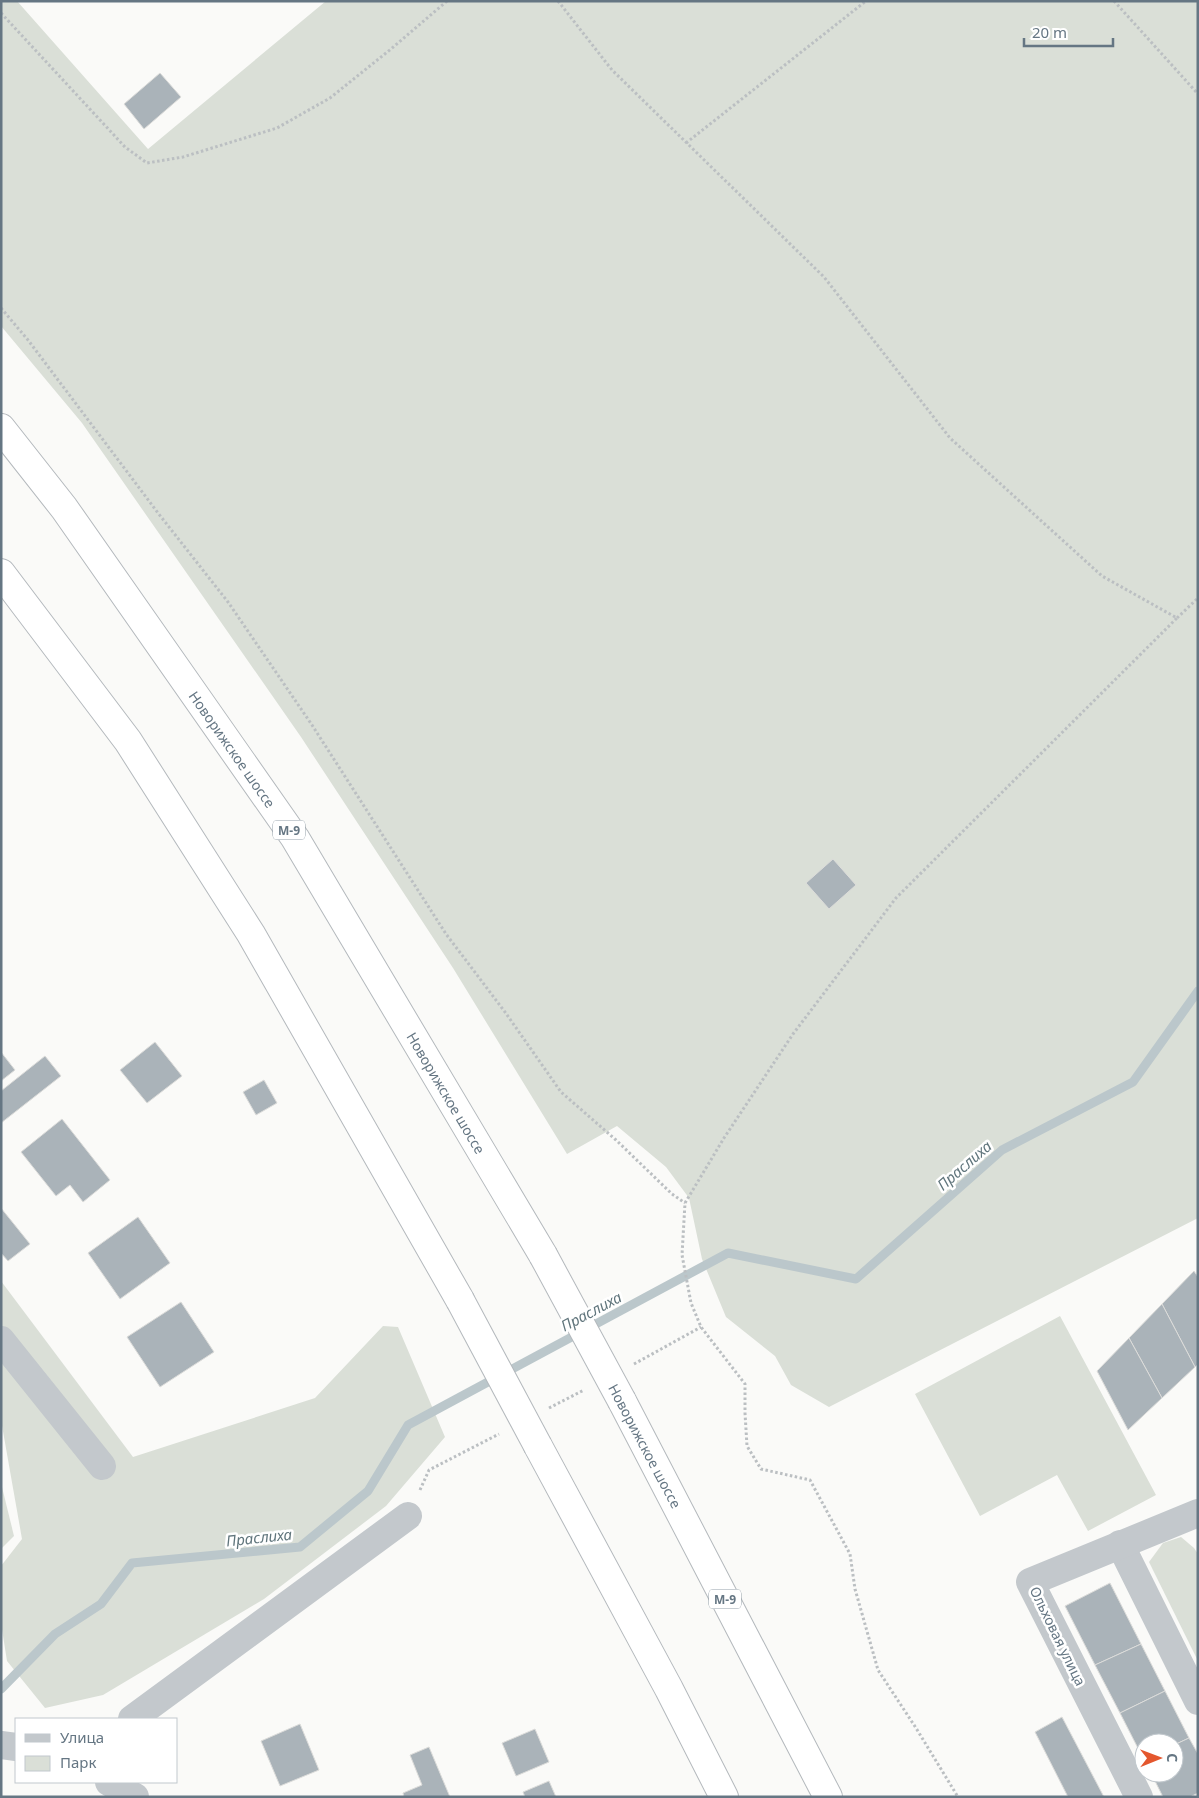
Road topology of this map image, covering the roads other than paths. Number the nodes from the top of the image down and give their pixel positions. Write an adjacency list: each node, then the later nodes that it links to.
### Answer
1 (1, 428): 15 (highway, Новорижское шоссе / М-9, bridge)
2 (1, 573): 14 (highway, bridge)
3 (1, 1340): 4 (street)
4 (102, 1466)
5 (1198, 1513): 7 (street, Ольховая улица)
6 (408, 1516): 9 (street)
7 (1120, 1544): 8 (street); 16 (street, Ольховая улица)
8 (1198, 1701)
9 (133, 1718)
10 (1, 1745): 11 (street)
11 (15, 1747)
12 (111, 1783): 13 (street)
13 (135, 1797)
14 (724, 1797)
15 (828, 1797)
16 (1139, 1797)

